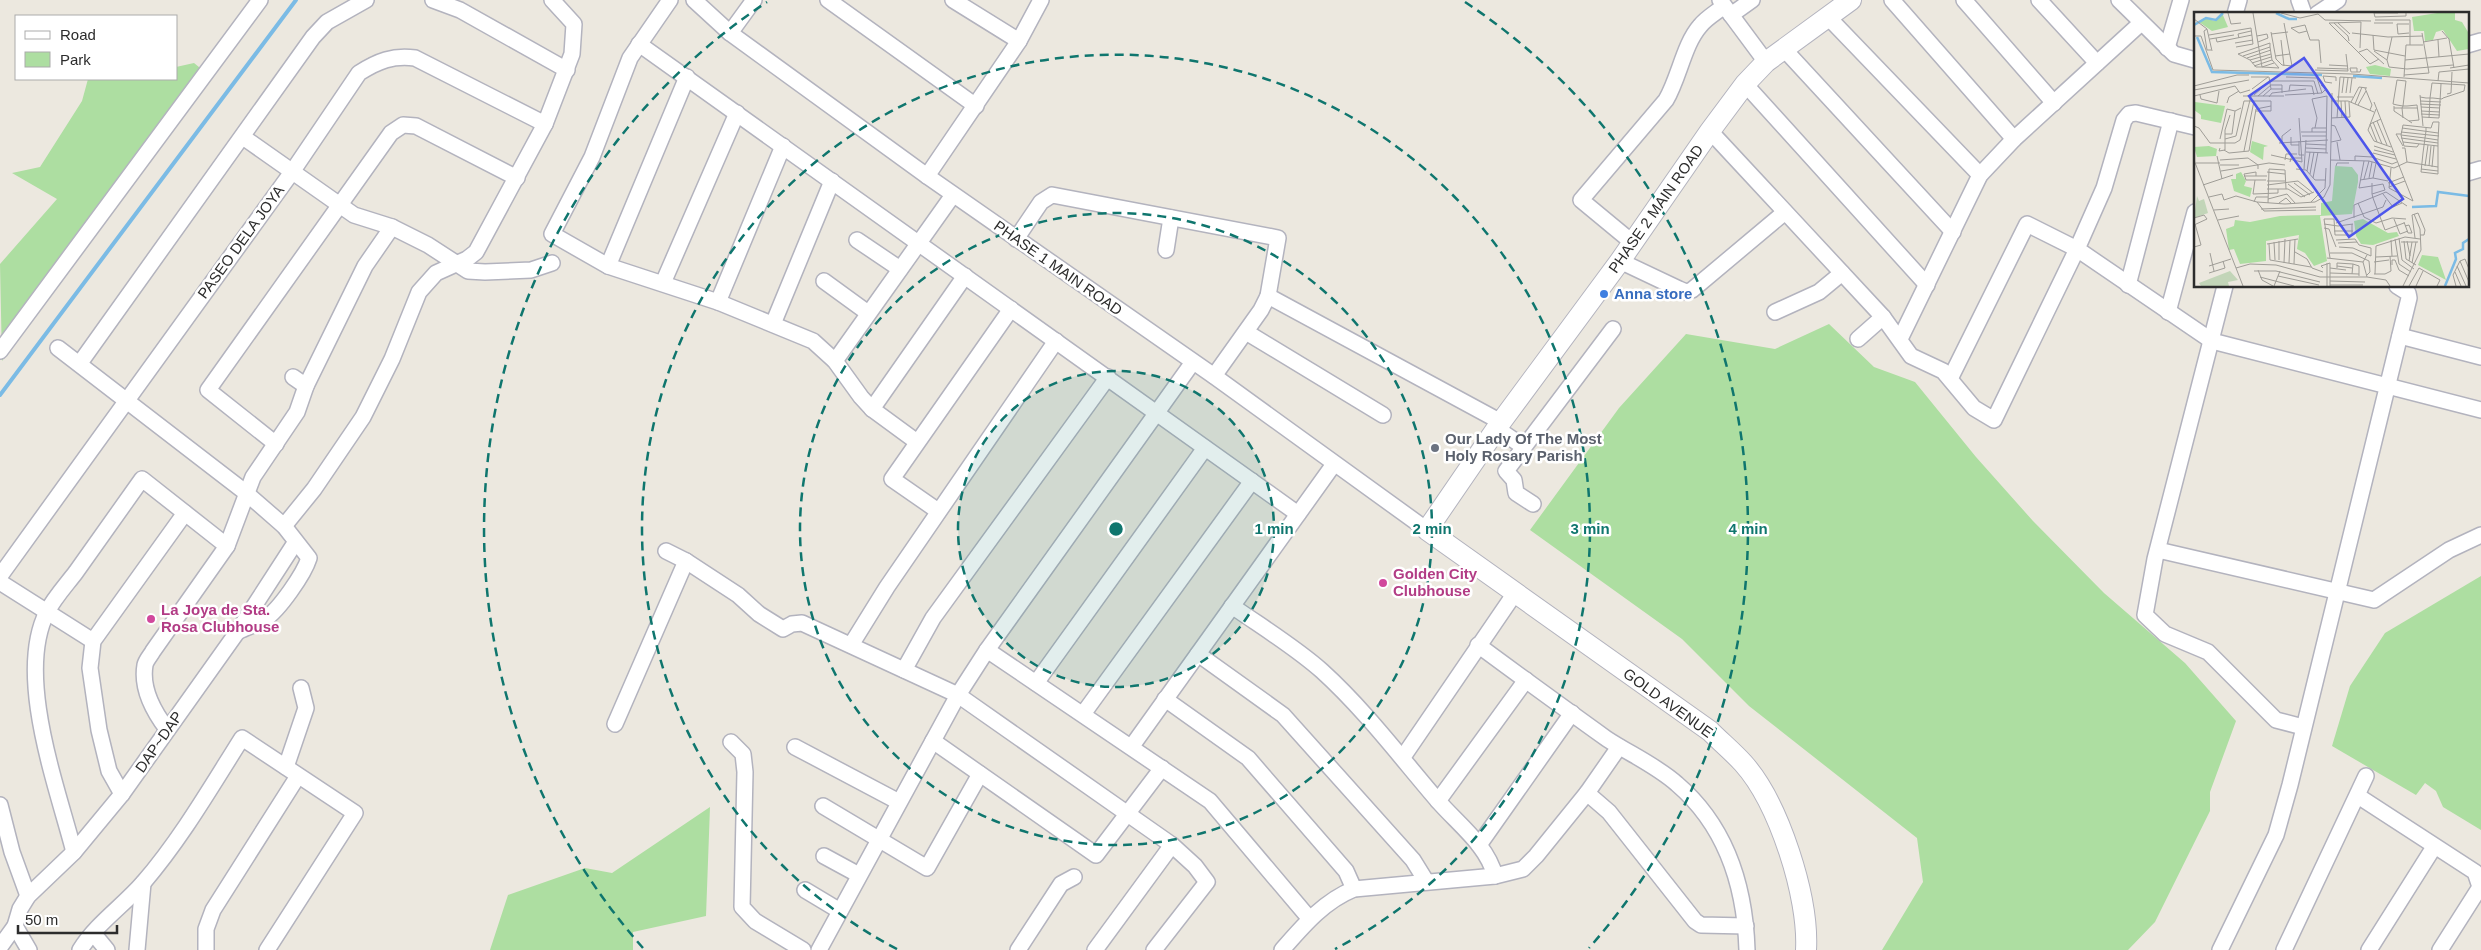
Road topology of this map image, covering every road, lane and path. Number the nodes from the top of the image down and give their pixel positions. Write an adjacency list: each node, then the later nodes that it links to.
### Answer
1 (260, 0): 98 (street)
2 (366, 0): 46 (street)
3 (433, 0): 20 (street)
4 (552, 0): 36 (street)
5 (670, 0): 29 (street)
6 (694, 0): 26 (street, PHASE 1 MAIN ROAD)
7 (754, 0): 26 (street)
8 (828, 0): 40 (street)
9 (952, 0): 27 (street)
10 (1041, 0): 27 (street)
11 (1752, 0): 21 (street)
12 (1851, 0): 24 (street, PHASE 2 MAIN ROAD)
13 (1892, 0): 47 (street)
14 (1964, 0): 39 (street)
15 (2039, 0): 35 (street)
16 (2119, 0): 25 (street)
17 (2181, 0): 31 (street)
18 (2299, 0): 22 (street)
19 (2338, 0): 23 (street)
20 (464, 5): 36 (street)
21 (1725, 7): 34 (street); 65 (street)
22 (2303, 12)
23 (2320, 12)
24 (1828, 17): 32 (street, PHASE 2 MAIN ROAD); 52 (street)
25 (2141, 23): 31 (street); 35 (street)
26 (730, 33): 53 (street, PHASE 1 MAIN ROAD)
27 (1019, 41): 40 (street)
28 (2481, 41): 30 (street)
29 (639, 44): 37 (street); 72 (street)
30 (2468, 45)
31 (2167, 48): 33 (street)
32 (1784, 50): 34 (street, PHASE 2 MAIN ROAD); 62 (street)
33 (2194, 60)
34 (1766, 62): 38 (street, PHASE 2 MAIN ROAD)
35 (2097, 63): 39 (street)
36 (566, 70): 43 (street)
37 (687, 78): 41 (street); 72 (street)
38 (1745, 84): 45 (street, PHASE 2 MAIN ROAD); 79 (street)
39 (2054, 102): 47 (street)
40 (976, 106): 53 (street)
41 (737, 113): 48 (street); 77 (street)
42 (2171, 121): 44 (street); 67 (street); 78 (street)
43 (544, 124): 50 (street, PASEO DELA JOYA); 54 (street)
44 (2194, 127)
45 (1710, 131): 58 (street); 65 (street, PHASE 2 MAIN ROAD)
46 (243, 137): 50 (street); 102 (street)
47 (2014, 139): 52 (street)
48 (783, 146): 55 (street); 83 (street)
49 (2481, 169): 51 (street)
50 (292, 172): 57 (street); 107 (street, PASEO DELA JOYA)
51 (2468, 172)
52 (1980, 175): 62 (street)
53 (927, 176): 56 (street, PHASE 1 MAIN ROAD)
54 (517, 178): 57 (street); 71 (street)
55 (832, 181): 66 (street); 89 (street)
56 (953, 194): 63 (street, PHASE 1 MAIN ROAD); 66 (street)
57 (339, 206): 61 (street); 114 (street)
58 (1785, 212): 69 (street); 74 (street)
59 (2194, 216): 86 (street)
60 (1171, 218): 63 (street); 68 (street); 82 (street)
61 (392, 227): 71 (street); 114 (street)
62 (1953, 232): 79 (street)
63 (1016, 239): 101 (street, PHASE 1 MAIN ROAD)
64 (857, 240): 73 (street)
65 (1633, 242): 69 (street, PHASE 2 MAIN ROAD)
66 (918, 243): 73 (street); 75 (street)
67 (2077, 249): 78 (street); 105 (street); 105 (street)
68 (1166, 250)
69 (1620, 262): 112 (street, PHASE 2 MAIN ROAD)
70 (552, 263): 71 (street)
71 (456, 264): 124 (street)
72 (608, 266): 77 (street)
73 (900, 270): 87 (street)
74 (1842, 273): 85 (street); 88 (street)
75 (965, 276): 84 (street); 108 (street)
76 (824, 281): 87 (street)
77 (663, 283): 83 (street)
78 (2128, 285): 86 (street)
79 (1927, 286): 94 (street)
80 (2225, 288): 96 (street)
81 (2400, 288): 92 (street)
82 (1268, 296): 91 (street); 112 (street)
83 (718, 302): 89 (street)
84 (1011, 309): 95 (street); 113 (street)
85 (1775, 312)
86 (2168, 312): 96 (street)
87 (868, 314): 100 (street)
88 (1883, 317): 93 (street); 94 (street)
89 (773, 324): 100 (street)
90 (1613, 329): 115 (street)
91 (1246, 332): 103 (street); 111 (street)
92 (2400, 336): 99 (street); 106 (street)
93 (1858, 339)
94 (1900, 339): 105 (street)
95 (1056, 341): 104 (street); 121 (street)
96 (2212, 341): 106 (street); 129 (street)
97 (58, 348): 102 (street)
98 (0, 351)
99 (2481, 357)
100 (836, 361): 108 (street)
101 (1193, 362): 103 (street, PHASE 1 MAIN ROAD); 110 (street)
102 (80, 363): 107 (street)
103 (1214, 376): 117 (street, PHASE 1 MAIN ROAD)
104 (1108, 377): 110 (street); 144 (street)
105 (1950, 379)
106 (2389, 386): 109 (street); 134 (street)
107 (128, 399): 119 (street); 132 (street, PASEO DELA JOYA)
108 (872, 409): 113 (street)
109 (2481, 410)
110 (1157, 413): 116 (street); 142 (street)
111 (1383, 414)
112 (1498, 425): 115 (street); 125 (street, PHASE 2 MAIN ROAD)
113 (917, 442): 121 (street)
114 (276, 444): 119 (street)
115 (1524, 447): 120 (street)
116 (1206, 448): 118 (street); 146 (street)
117 (1334, 464): 123 (street); 125 (street, PHASE 1 MAIN ROAD)
118 (1252, 481): 123 (street); 151 (street)
119 (245, 492): 124 (street); 128 (street)
120 (1533, 504)
121 (938, 512): 140 (street)
122 (185, 513): 128 (street); 137 (street); 139 (street)
123 (1298, 514): 136 (street)
124 (284, 526): 127 (street)
125 (1427, 530): 135 (street, GOLD AVENUE)
126 (2481, 535): 134 (street)
127 (296, 543): 138 (street, DAP~DAP); 138 (street)
128 (227, 546): 154 (street)
129 (2158, 550): 134 (street); 153 (street)
130 (666, 551): 131 (street)
131 (686, 561): 140 (street); 152 (street)
132 (0, 576)
133 (0, 582): 137 (street)
134 (2337, 592): 153 (street)
135 (1515, 593): 141 (street); 206 (street, GOLD AVENUE)
136 (1232, 606): 143 (street); 160 (street)
137 (47, 612): 139 (street); 177 (street)
138 (238, 631): 154 (street, DAP~DAP)
139 (93, 641): 166 (street)
140 (851, 645): 144 (street)
141 (1478, 645): 145 (street); 160 (street)
142 (988, 650): 146 (street); 148 (street)
143 (1198, 654): 149 (street); 182 (street)
144 (904, 670): 148 (street)
145 (1526, 680): 150 (street); 168 (street)
146 (1036, 683): 151 (street)
147 (302, 688): 162 (street)
148 (958, 695): 155 (street); 172 (street)
149 (1166, 699): 157 (street); 184 (street)
150 (1572, 713): 159 (street); 175 (street)
151 (1083, 714): 157 (street)
152 (616, 724)
153 (2303, 727): 207 (street)
154 (167, 729): 166 (street, DAP~DAP)
155 (932, 741): 163 (street); 169 (street)
156 (731, 742): 199 (street)
157 (1132, 746): 161 (street)
158 (795, 747): 169 (street)
159 (1619, 747): 165 (street); 190 (street)
160 (1403, 757): 168 (street)
161 (1162, 768): 172 (street); 188 (street)
162 (292, 772): 183 (street); 197 (street); 198 (street)
163 (980, 774): 172 (street); 173 (street)
164 (2366, 776): 167 (street)
165 (1587, 793): 180 (street); 190 (street)
166 (122, 794): 177 (street, DAP~DAP)
167 (2358, 796): 176 (street); 208 (street)
168 (1438, 801): 175 (street)
169 (899, 802): 173 (street)
170 (0, 805): 186 (street)
171 (823, 806): 173 (street)
172 (1128, 814): 174 (street)
173 (879, 838): 179 (street)
174 (1172, 845): 202 (street); 203 (street)
175 (1479, 845): 180 (street)
176 (2434, 847): 209 (street); 210 (street)
177 (74, 852): 186 (street, DAP~DAP)
178 (824, 856): 179 (street)
179 (859, 875): 187 (street)
180 (1495, 876): 182 (street)
181 (1074, 877): 201 (street)
182 (1426, 881): 184 (street)
183 (143, 883): 191 (street); 196 (street)
184 (1354, 889): 188 (street)
185 (805, 890): 187 (street)
186 (28, 896): 189 (street, DAP~DAP)
187 (840, 912): 200 (street)
188 (1309, 918): 204 (street)
189 (15, 926): 192 (street, DAP~DAP); 193 (street)
190 (1746, 926): 205 (street)
191 (93, 933): 194 (street); 195 (street)
192 (0, 947)
193 (28, 950)
194 (80, 950)
195 (107, 950)
196 (137, 950)
197 (206, 950)
198 (267, 950)
199 (803, 950)
200 (819, 950)
201 (1018, 950)
202 (1095, 950)
203 (1154, 950)
204 (1282, 950)
205 (1747, 950)
206 (1806, 950)
207 (2220, 950)
208 (2284, 950)
209 (2369, 950)
210 (2440, 950)

